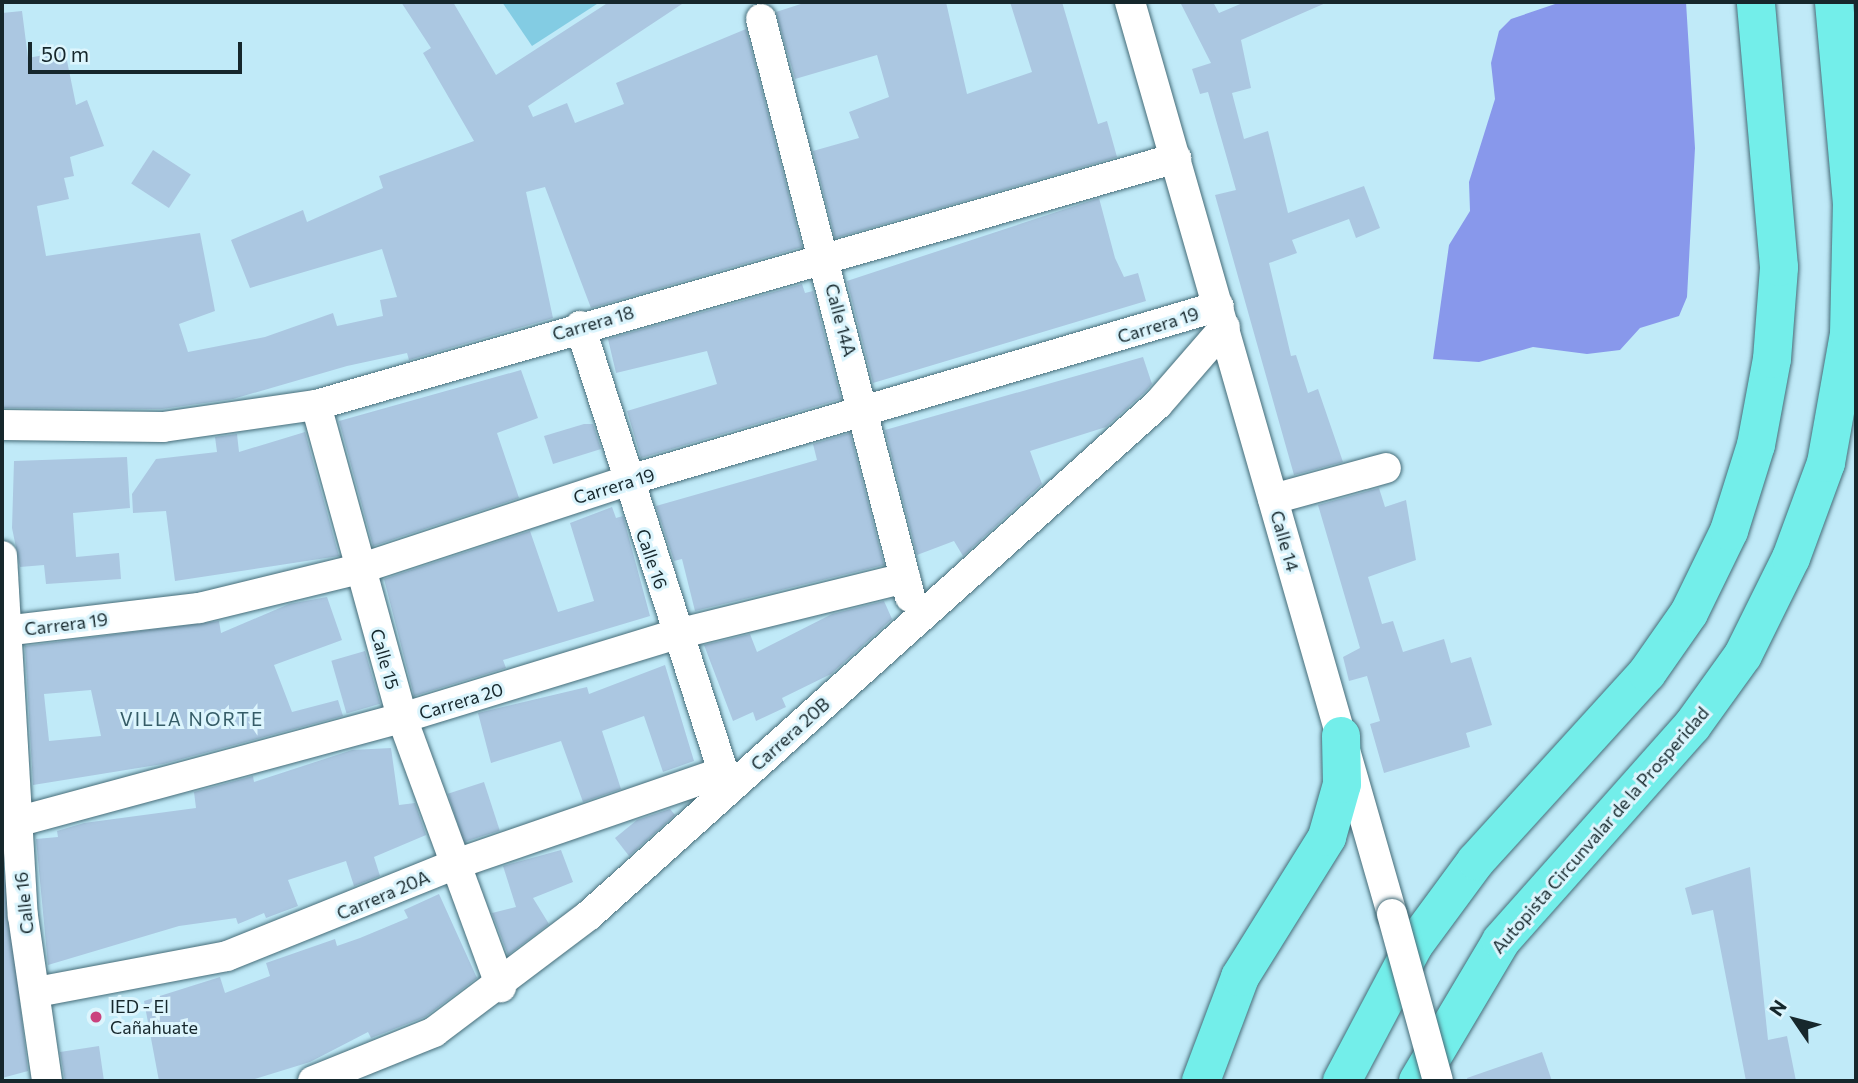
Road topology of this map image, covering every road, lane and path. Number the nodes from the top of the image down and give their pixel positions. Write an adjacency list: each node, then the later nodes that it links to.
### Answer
1 (1130, 2): 5 (street, Calle 14)
2 (1756, 2): 34 (highway)
3 (1834, 2): 35 (highway, Autopista Circunvalar de la Prosperidad)
4 (761, 19): 6 (street, Calle 14A)
5 (1176, 158): 6 (street, Carrera 18); 7 (street, Calle 14)
6 (824, 260): 8 (street, Carrera 18); 10 (street, Calle 14A)
7 (1222, 316): 10 (street, Carrera 19); 14 (street, Calle 14); 19 (street, Carrera 20B)
8 (580, 326): 9 (street, Carrera 18); 13 (street, Calle 16)
9 (316, 405): 11 (street, Carrera 18); 16 (street, Calle 15)
10 (866, 414): 13 (street, Carrera 19); 17 (street, Calle 14A)
11 (2, 425)
12 (1386, 468): 14 (street)
13 (625, 481): 16 (street, Carrera 19); 21 (street, Calle 16)
14 (1273, 499): 23 (street, Calle 14)
15 (2, 556): 18 (street, Calle 16)
16 (359, 569): 20 (street, Carrera 19); 22 (street, Calle 15)
17 (905, 578): 19 (street, Calle 14A); 21 (street, Carrera 20)
18 (3, 587): 20 (street, Calle 16)
19 (916, 621): 25 (street, Carrera 20B)
20 (3, 631): 24 (street, Calle 16)
21 (677, 634): 22 (street, Carrera 20); 25 (street, Calle 16)
22 (402, 719): 26 (street, Carrera 20); 27 (street, Calle 15)
23 (1341, 736): 33 (highway); 36 (street, Calle 14, bridge)
24 (7, 762): 26 (street, Calle 16)
25 (726, 780): 27 (street, Carrera 20A); 29 (street, Carrera 20B)
26 (16, 822): 28 (street, Calle 16)
27 (453, 865): 29 (street, Calle 15); 30 (street, Carrera 20A)
28 (12, 919): 30 (street, Calle 16)
29 (501, 987): 32 (street, Carrera 20B)
30 (37, 992): 31 (street, Calle 16)
31 (47, 1081)
32 (313, 1081)
33 (1201, 1081)
34 (1342, 1081)
35 (1418, 1081)
36 (1438, 1081)

